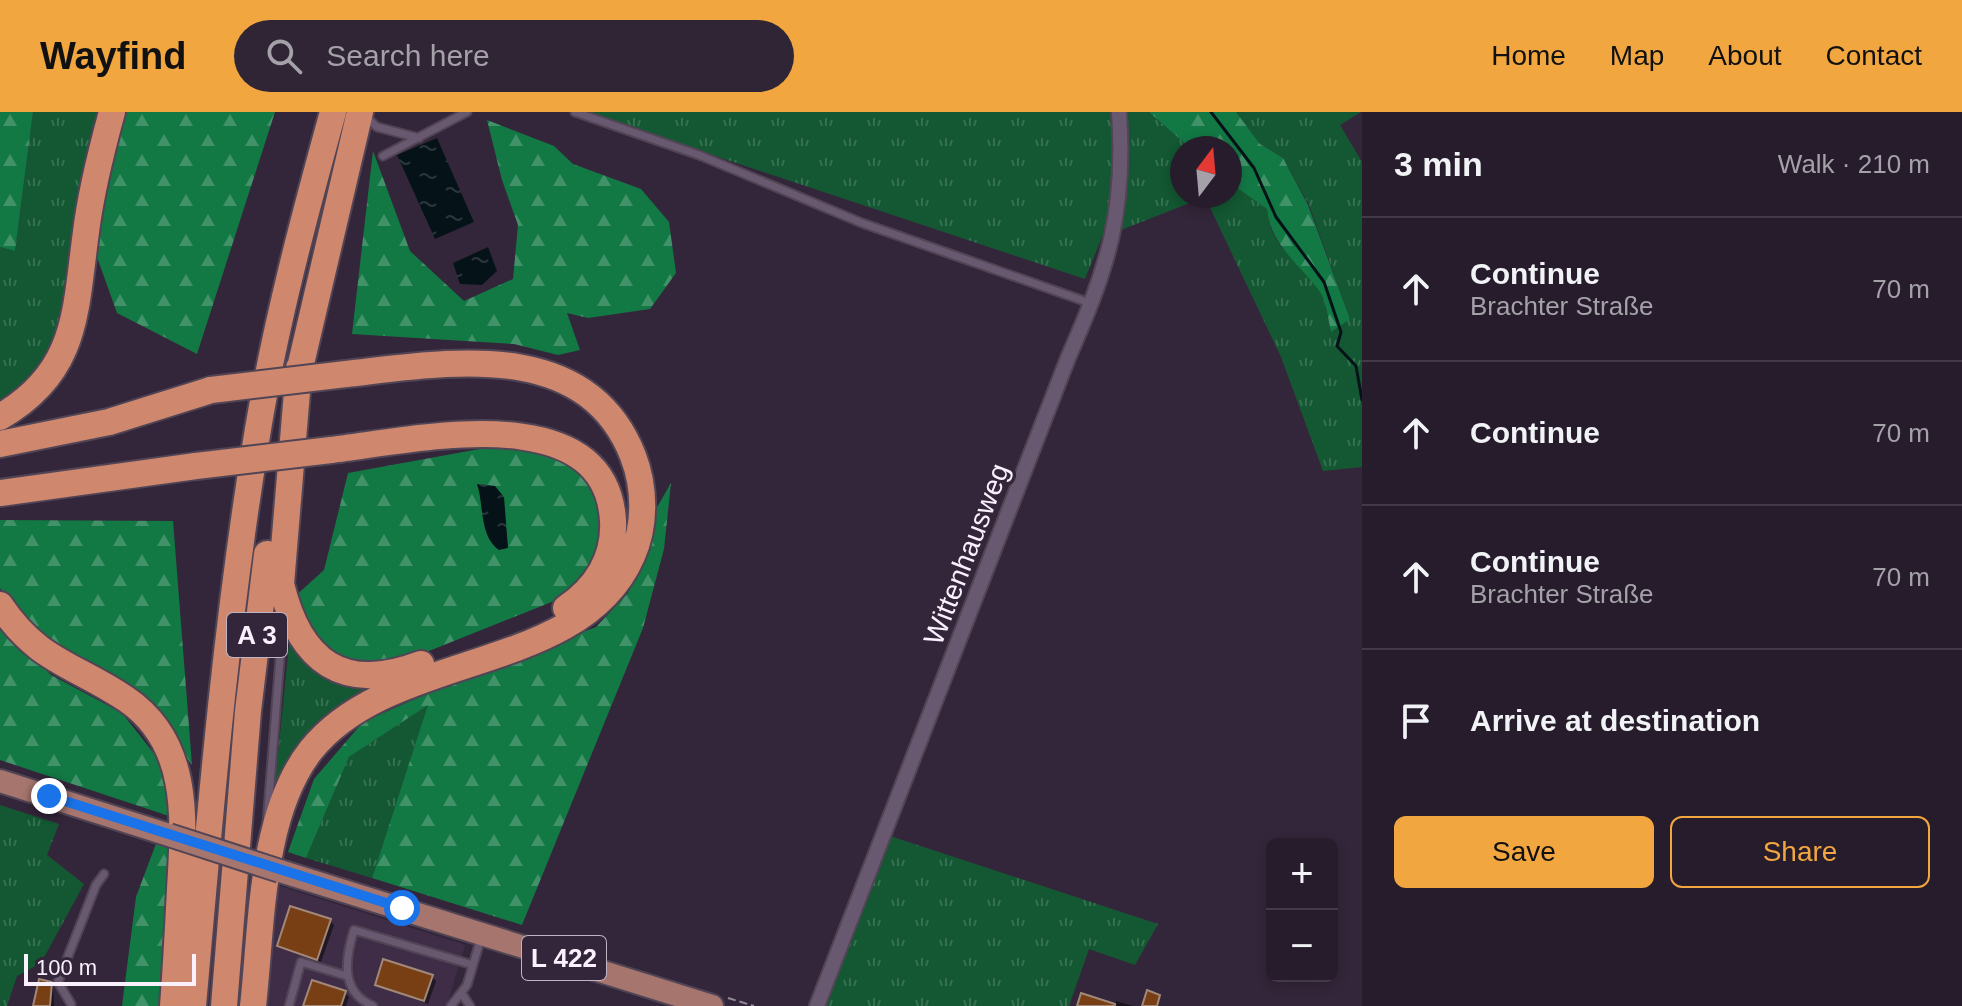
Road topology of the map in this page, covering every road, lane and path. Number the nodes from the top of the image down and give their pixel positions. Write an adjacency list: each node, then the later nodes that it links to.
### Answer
1 (112, 112): 12 (highway)
2 (333, 112): 28 (highway, A 3)
3 (360, 112): 7 (lane); 10 (highway, A 3)
4 (467, 112): 7 (lane)
5 (575, 112): 9 (lane)
6 (1119, 112): 9 (street, Wittenhausweg)
7 (419, 138): 8 (lane)
8 (383, 156)
9 (1092, 304): 37 (street, Wittenhausweg)
10 (299, 368): 16 (highway); 29 (highway, A 3)
11 (211, 390): 13 (highway); 14 (highway); 19 (highway, bridge)
12 (0, 417)
13 (0, 429)
14 (0, 444)
15 (0, 493): 16 (highway, bridge)
16 (285, 602): 19 (lane)
17 (0, 605): 27 (highway)
18 (0, 781): 19 (main road, L 422, bridge)
19 (274, 870): 21 (main road, L 422); 30 (highway)
20 (104, 874): 26 (lane)
21 (483, 932): 22 (lane); 36 (main road, L 422)
22 (473, 965): 23 (lane); 24 (lane)
23 (347, 976): 25 (lane); 31 (lane)
24 (462, 994): 34 (lane); 35 (lane)
25 (355, 996): 32 (lane); 33 (lane)
26 (71, 1004)
27 (173, 1006)
28 (193, 1006)
29 (224, 1006)
30 (253, 1006)
31 (289, 1006)
32 (352, 1006)
33 (373, 1006)
34 (451, 1006)
35 (470, 1006)
36 (712, 1006)
37 (817, 1006)

